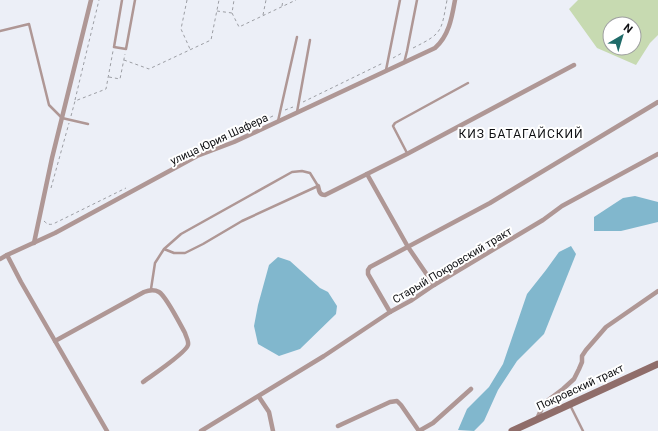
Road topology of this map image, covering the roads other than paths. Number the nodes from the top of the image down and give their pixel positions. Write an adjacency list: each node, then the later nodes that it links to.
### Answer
1 (91, 0): 16 (street)
2 (122, 0): 3 (lane)
3 (135, 0)
4 (400, 0): 12 (lane)
5 (417, 0): 10 (lane)
6 (455, 0): 10 (street, улица Юрия Шафера)
7 (0, 31): 16 (lane)
8 (297, 37): 17 (lane)
9 (310, 40): 15 (lane)
10 (403, 63): 12 (street, улица Юрия Шафера)
11 (574, 64): 19 (street)
12 (385, 72): 15 (street, улица Юрия Шафера)
13 (468, 83): 19 (lane)
14 (658, 102): 24 (street)
15 (297, 113): 17 (street, улица Юрия Шафера)
16 (62, 118): 18 (lane); 23 (street)
17 (278, 122): 23 (street, улица Юрия Шафера)
18 (88, 124)
19 (407, 154): 21 (street)
20 (658, 154): 28 (street, Старый Покровский тракт)
21 (367, 174): 22 (street); 24 (street)
22 (318, 186): 25 (lane); 25 (lane)
23 (34, 243): 26 (street, улица Юрия Шафера)
24 (408, 247): 28 (street); 31 (street)
25 (164, 249): 29 (lane)
26 (7, 255): 27 (street, улица Юрия Шафера); 32 (street)
27 (0, 259)
28 (434, 285): 31 (street, Старый Покровский тракт)
29 (151, 290): 32 (street); 34 (street)
30 (658, 291): 38 (street)
31 (390, 312): 36 (street, Старый Покровский тракт)
32 (55, 341): 40 (street)
33 (658, 364): 37 (main road, Покровский тракт)
34 (143, 382)
35 (471, 389): 43 (street)
36 (259, 397): 41 (street, Старый Покровский тракт); 42 (street)
37 (570, 404): 38 (main road, Покровский тракт); 45 (lane)
38 (537, 419): 44 (main road, Покровский тракт)
39 (338, 426): 43 (street)
40 (107, 431)
41 (201, 431)
42 (273, 431)
43 (419, 431)
44 (512, 431)
45 (583, 431)

